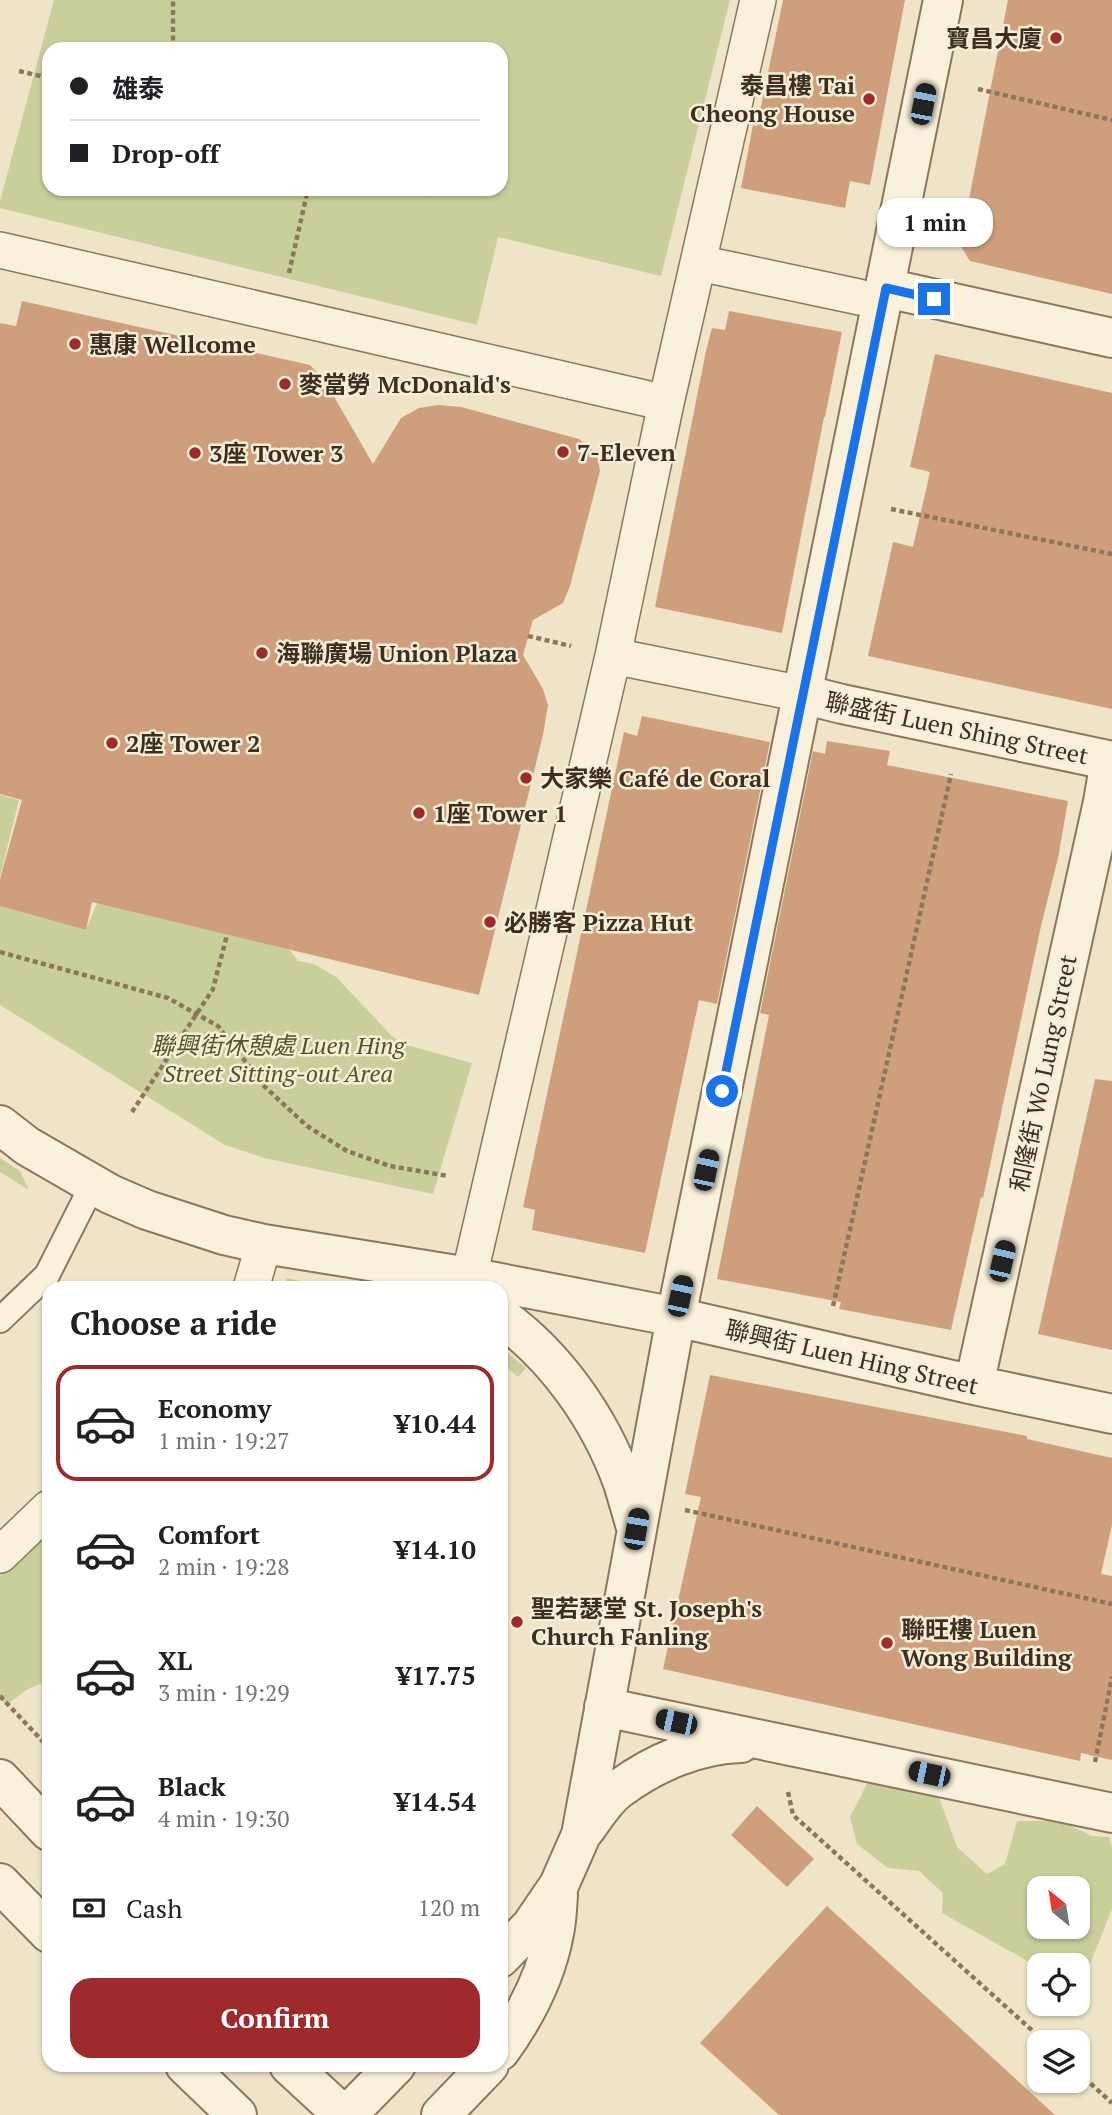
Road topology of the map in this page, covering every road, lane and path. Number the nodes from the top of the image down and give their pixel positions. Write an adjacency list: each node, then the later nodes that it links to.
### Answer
1 (173, 0): 4 (path)
2 (758, 0): 11 (street)
3 (943, 0): 12 (street)
4 (173, 42)
5 (19, 71): 6 (path)
6 (42, 76)
7 (978, 89): 8 (path)
8 (1112, 120)
9 (306, 196): 13 (path)
10 (0, 250): 13 (street)
11 (699, 263): 12 (street); 15 (street)
12 (872, 293): 14 (street); 19 (street)
13 (280, 314): 15 (street)
14 (1112, 338)
15 (666, 404): 18 (street)
16 (891, 509): 17 (path)
17 (1112, 555)
18 (613, 656): 19 (street); 27 (street)
19 (802, 694): 20 (street, 聯盛街 Luen Shing Street); 35 (street)
20 (1111, 761): 38 (street, 和隆街 Wo Lung Street)
21 (953, 763): 34 (path)
22 (227, 935): 24 (path)
23 (0, 953): 24 (path)
24 (198, 1014): 25 (path); 27 (path)
25 (132, 1112)
26 (0, 1125): 28 (street, 聯興街 Luen Hing Street)
27 (490, 1183): 32 (street)
28 (93, 1184): 29 (street, 聯興街 Luen Hing Street); 36 (lane)
29 (264, 1244): 30 (street); 31 (street, 聯興街 Luen Hing Street)
30 (253, 1281)
31 (461, 1281)
32 (464, 1281)
33 (508, 1289): 35 (street, 聯興街 Luen Hing Street)
34 (832, 1311)
35 (676, 1317): 38 (street, 聯興街 Luen Hing Street); 42 (street)
36 (0, 1320)
37 (508, 1323): 42 (street)
38 (974, 1385): 39 (street, 聯興街 Luen Hing Street)
39 (1112, 1414)
40 (677, 1508): 44 (path)
41 (42, 1515): 43 (street)
42 (636, 1529): 47 (street)
43 (0, 1555)
44 (1112, 1604)
45 (1112, 1676): 50 (path)
46 (0, 1696): 48 (path)
47 (604, 1707): 49 (street); 55 (street)
48 (42, 1741)
49 (771, 1741): 53 (street); 55 (street)
50 (1093, 1774)
51 (0, 1779): 54 (street)
52 (788, 1791): 60 (path)
53 (1112, 1813)
54 (42, 1823)
55 (581, 1835): 57 (street)
56 (0, 1884): 58 (street)
57 (559, 1885): 59 (street); 61 (street)
58 (42, 1926)
59 (508, 1950)
60 (1032, 2030)
61 (508, 2040)
62 (192, 2072): 68 (street)
63 (297, 2072): 69 (street)
64 (389, 2072): 69 (street)
65 (482, 2072): 70 (street)
66 (1090, 2083): 67 (path)
67 (1112, 2103)
68 (237, 2115)
69 (345, 2115)
70 (441, 2115)

